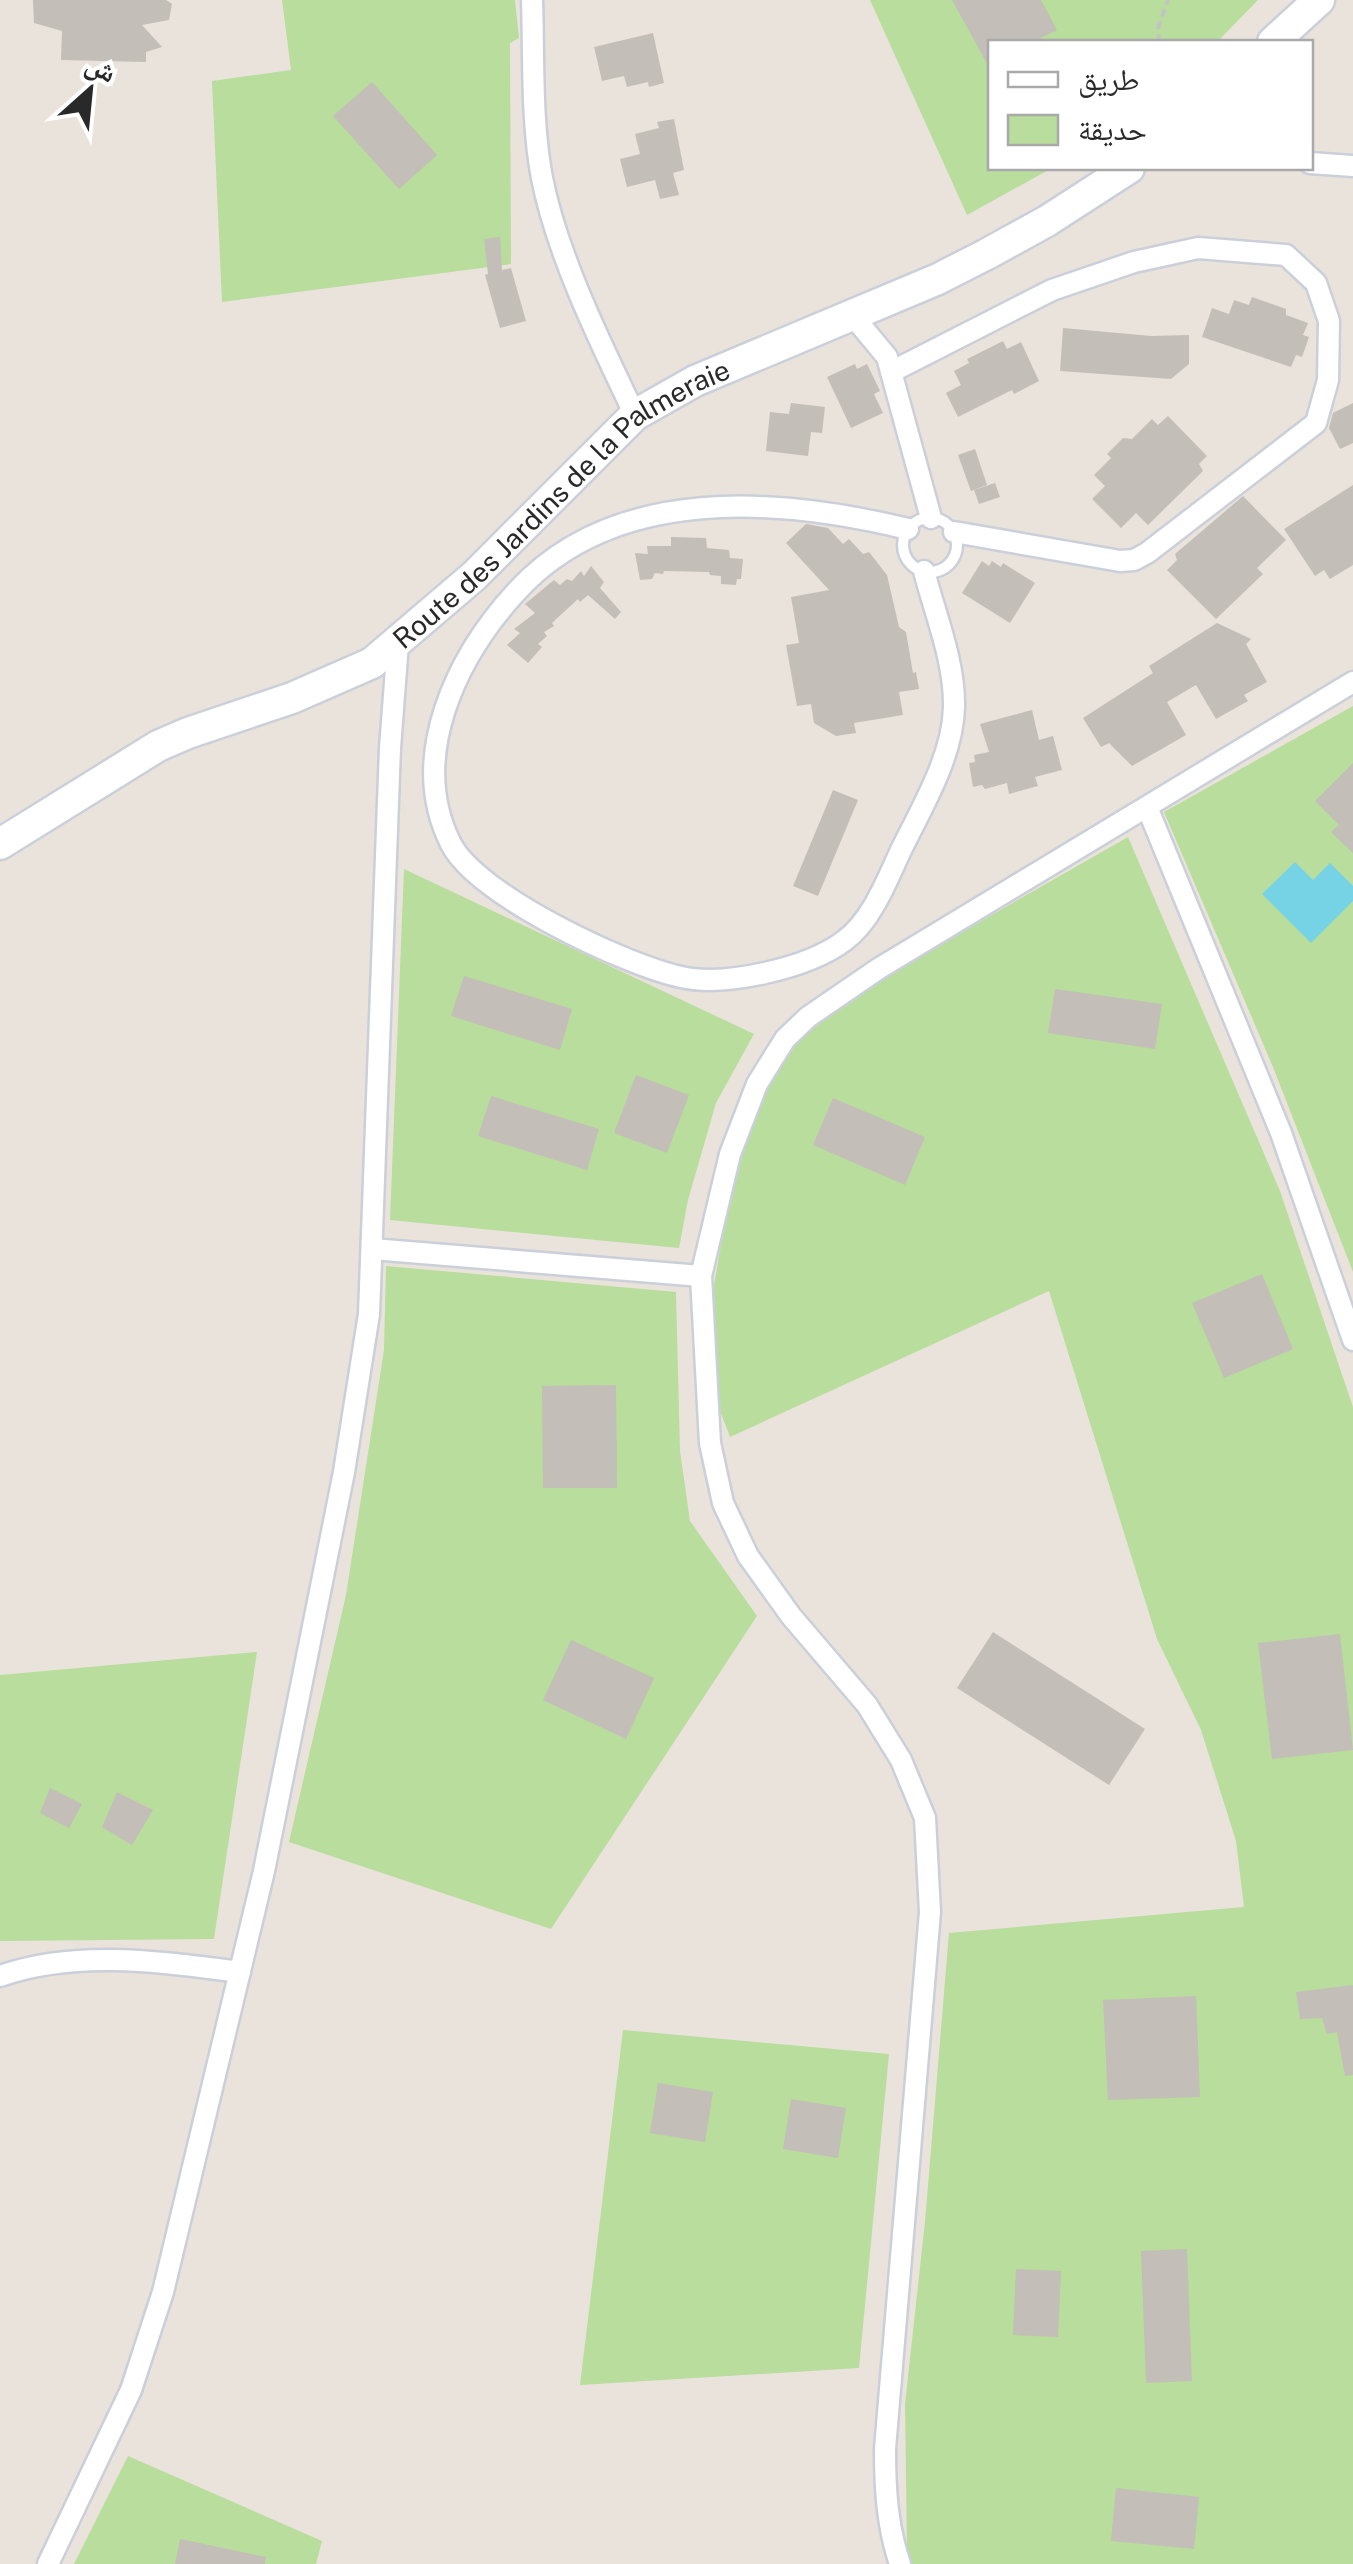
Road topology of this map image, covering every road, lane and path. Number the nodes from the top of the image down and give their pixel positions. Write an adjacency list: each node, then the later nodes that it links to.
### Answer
1 (532, 0): 11 (street)
2 (1168, 0): 4 (path)
3 (1318, 0): 5 (street)
4 (1159, 40)
5 (1275, 40)
6 (1313, 162): 7 (street)
7 (1353, 166)
8 (1126, 170): 9 (street, Route des Jardins de la Palmeraie)
9 (853, 316): 10 (street); 11 (street, Route des Jardins de la Palmeraie)
10 (891, 372): 12 (street); 14 (street)
11 (634, 416): 16 (street, Route des Jardins de la Palmeraie)
12 (932, 518): 13 (lane); 14 (lane)
13 (908, 529): 15 (lane); 15 (street)
14 (954, 532): 15 (lane)
15 (924, 571)
16 (398, 643): 19 (street, Route des Jardins de la Palmeraie); 20 (street)
17 (1353, 682): 18 (street)
18 (1147, 807): 21 (street); 22 (street)
19 (0, 844)
20 (372, 1249): 21 (street); 23 (street)
21 (701, 1276): 26 (street)
22 (1353, 1340)
23 (240, 1972): 24 (street); 25 (street)
24 (0, 1976)
25 (48, 2564)
26 (900, 2564)

